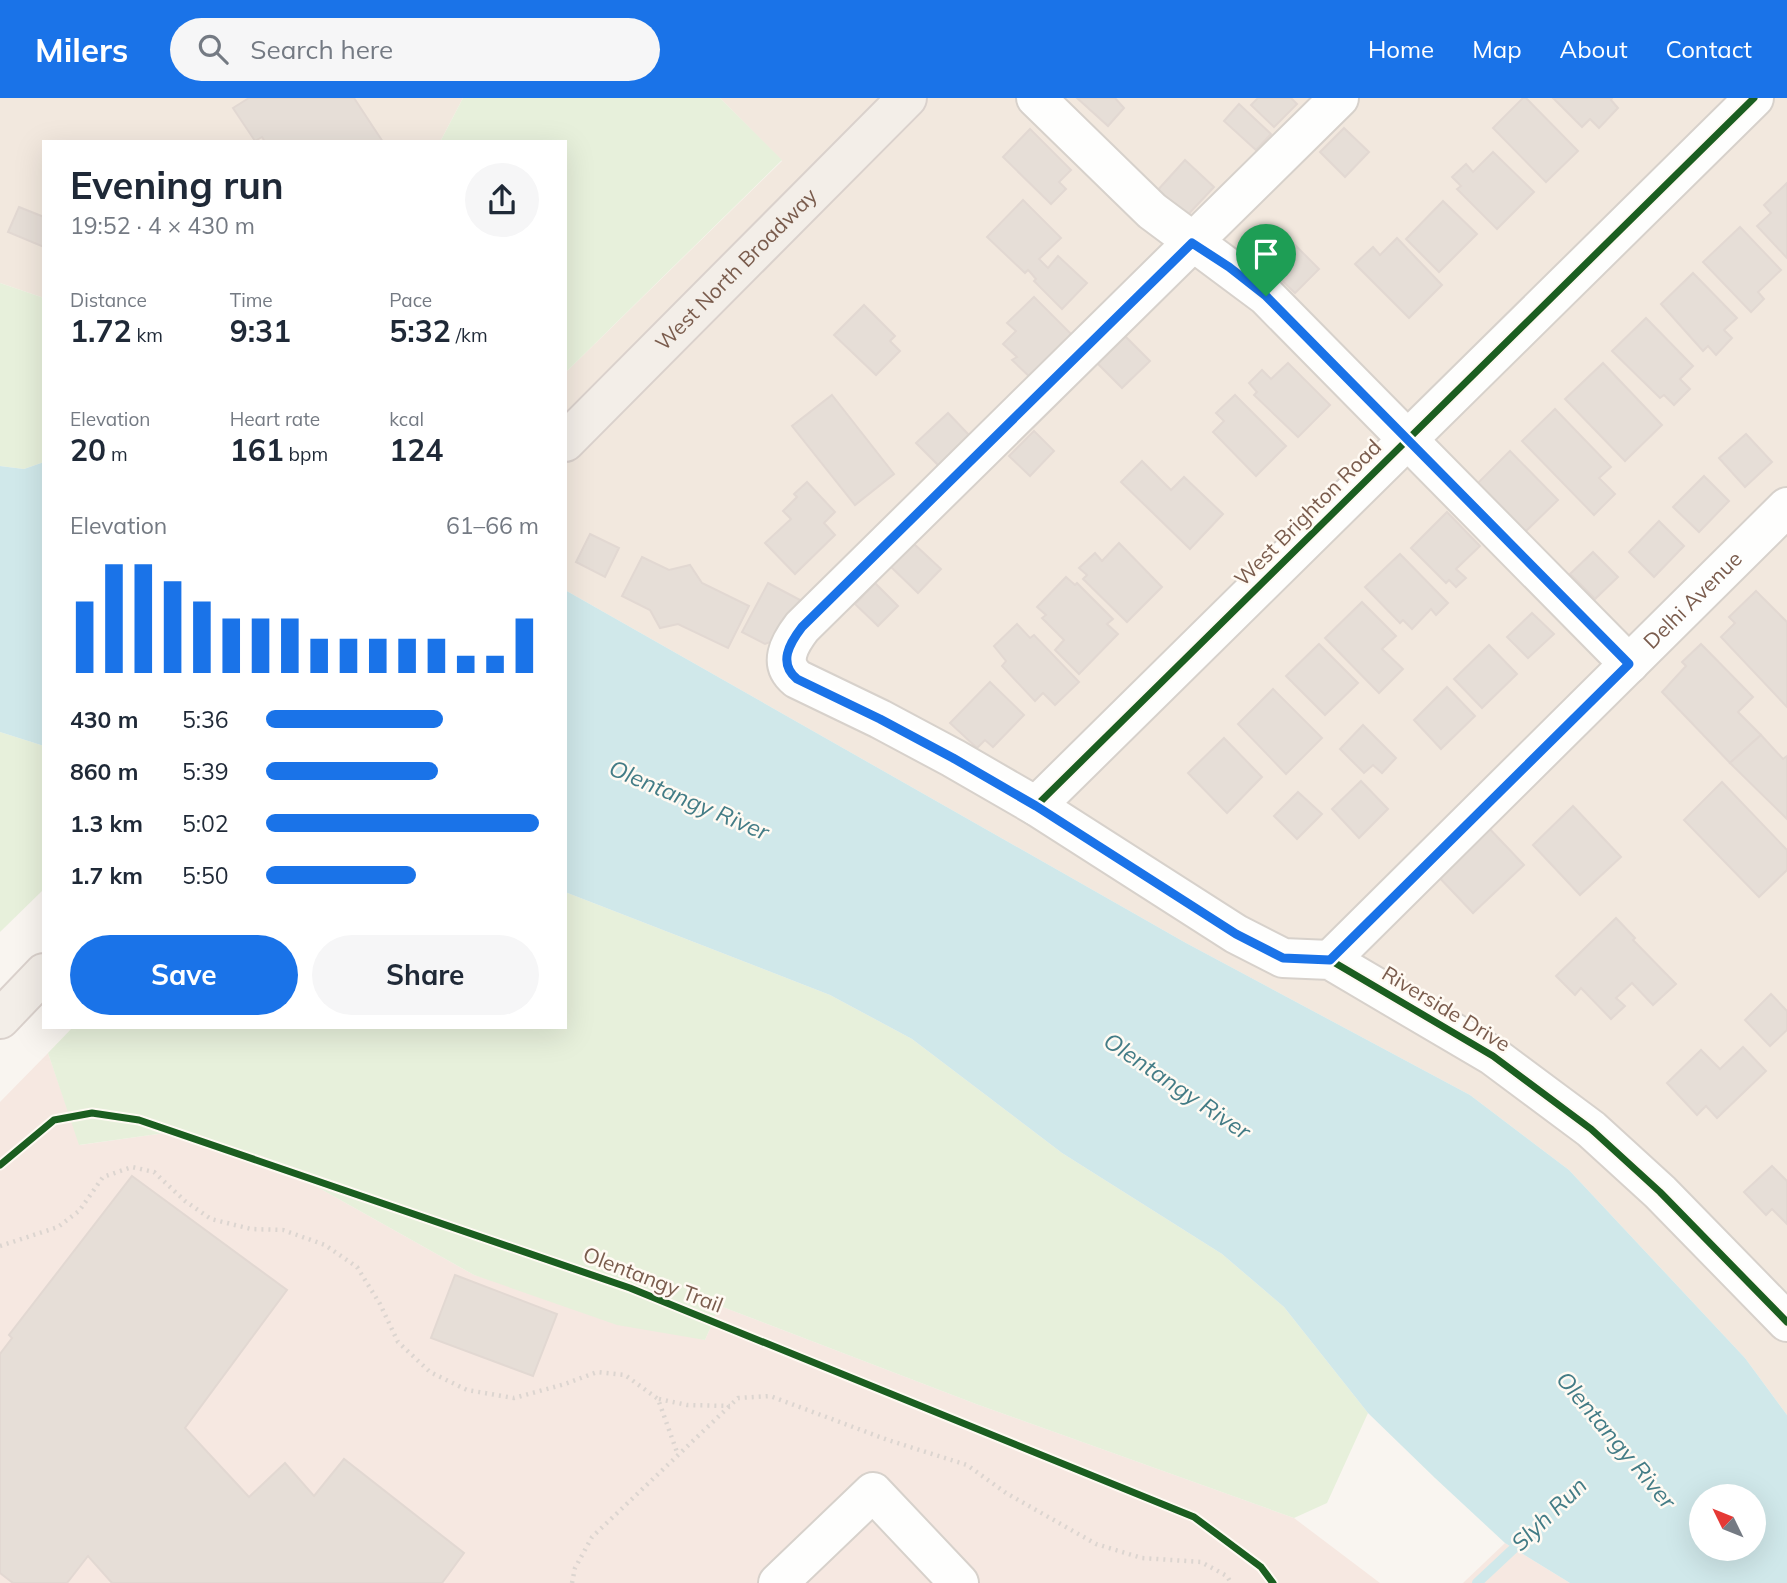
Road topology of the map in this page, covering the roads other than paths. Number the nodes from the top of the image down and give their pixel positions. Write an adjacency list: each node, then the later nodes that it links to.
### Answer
1 (906, 98): 6 (main road, West North Broadway)
2 (1036, 98): 5 (street)
3 (1339, 98): 5 (street, Riverside Drive)
4 (1754, 98): 7 (street, West Brighton Road)
5 (1192, 243): 7 (street); 10 (street, Riverside Drive)
6 (567, 440)
7 (1407, 440): 9 (street); 10 (street, West Brighton Road)
8 (1787, 507): 9 (street, Delhi Avenue)
9 (1629, 664): 11 (street, Delhi Avenue)
10 (1036, 806): 11 (street, Riverside Drive)
11 (1330, 960): 14 (street, Riverside Drive)
12 (36, 981): 13 (main road)
13 (0, 1019)
14 (1787, 1322)
15 (778, 1583): 16 (street)
16 (959, 1583)

